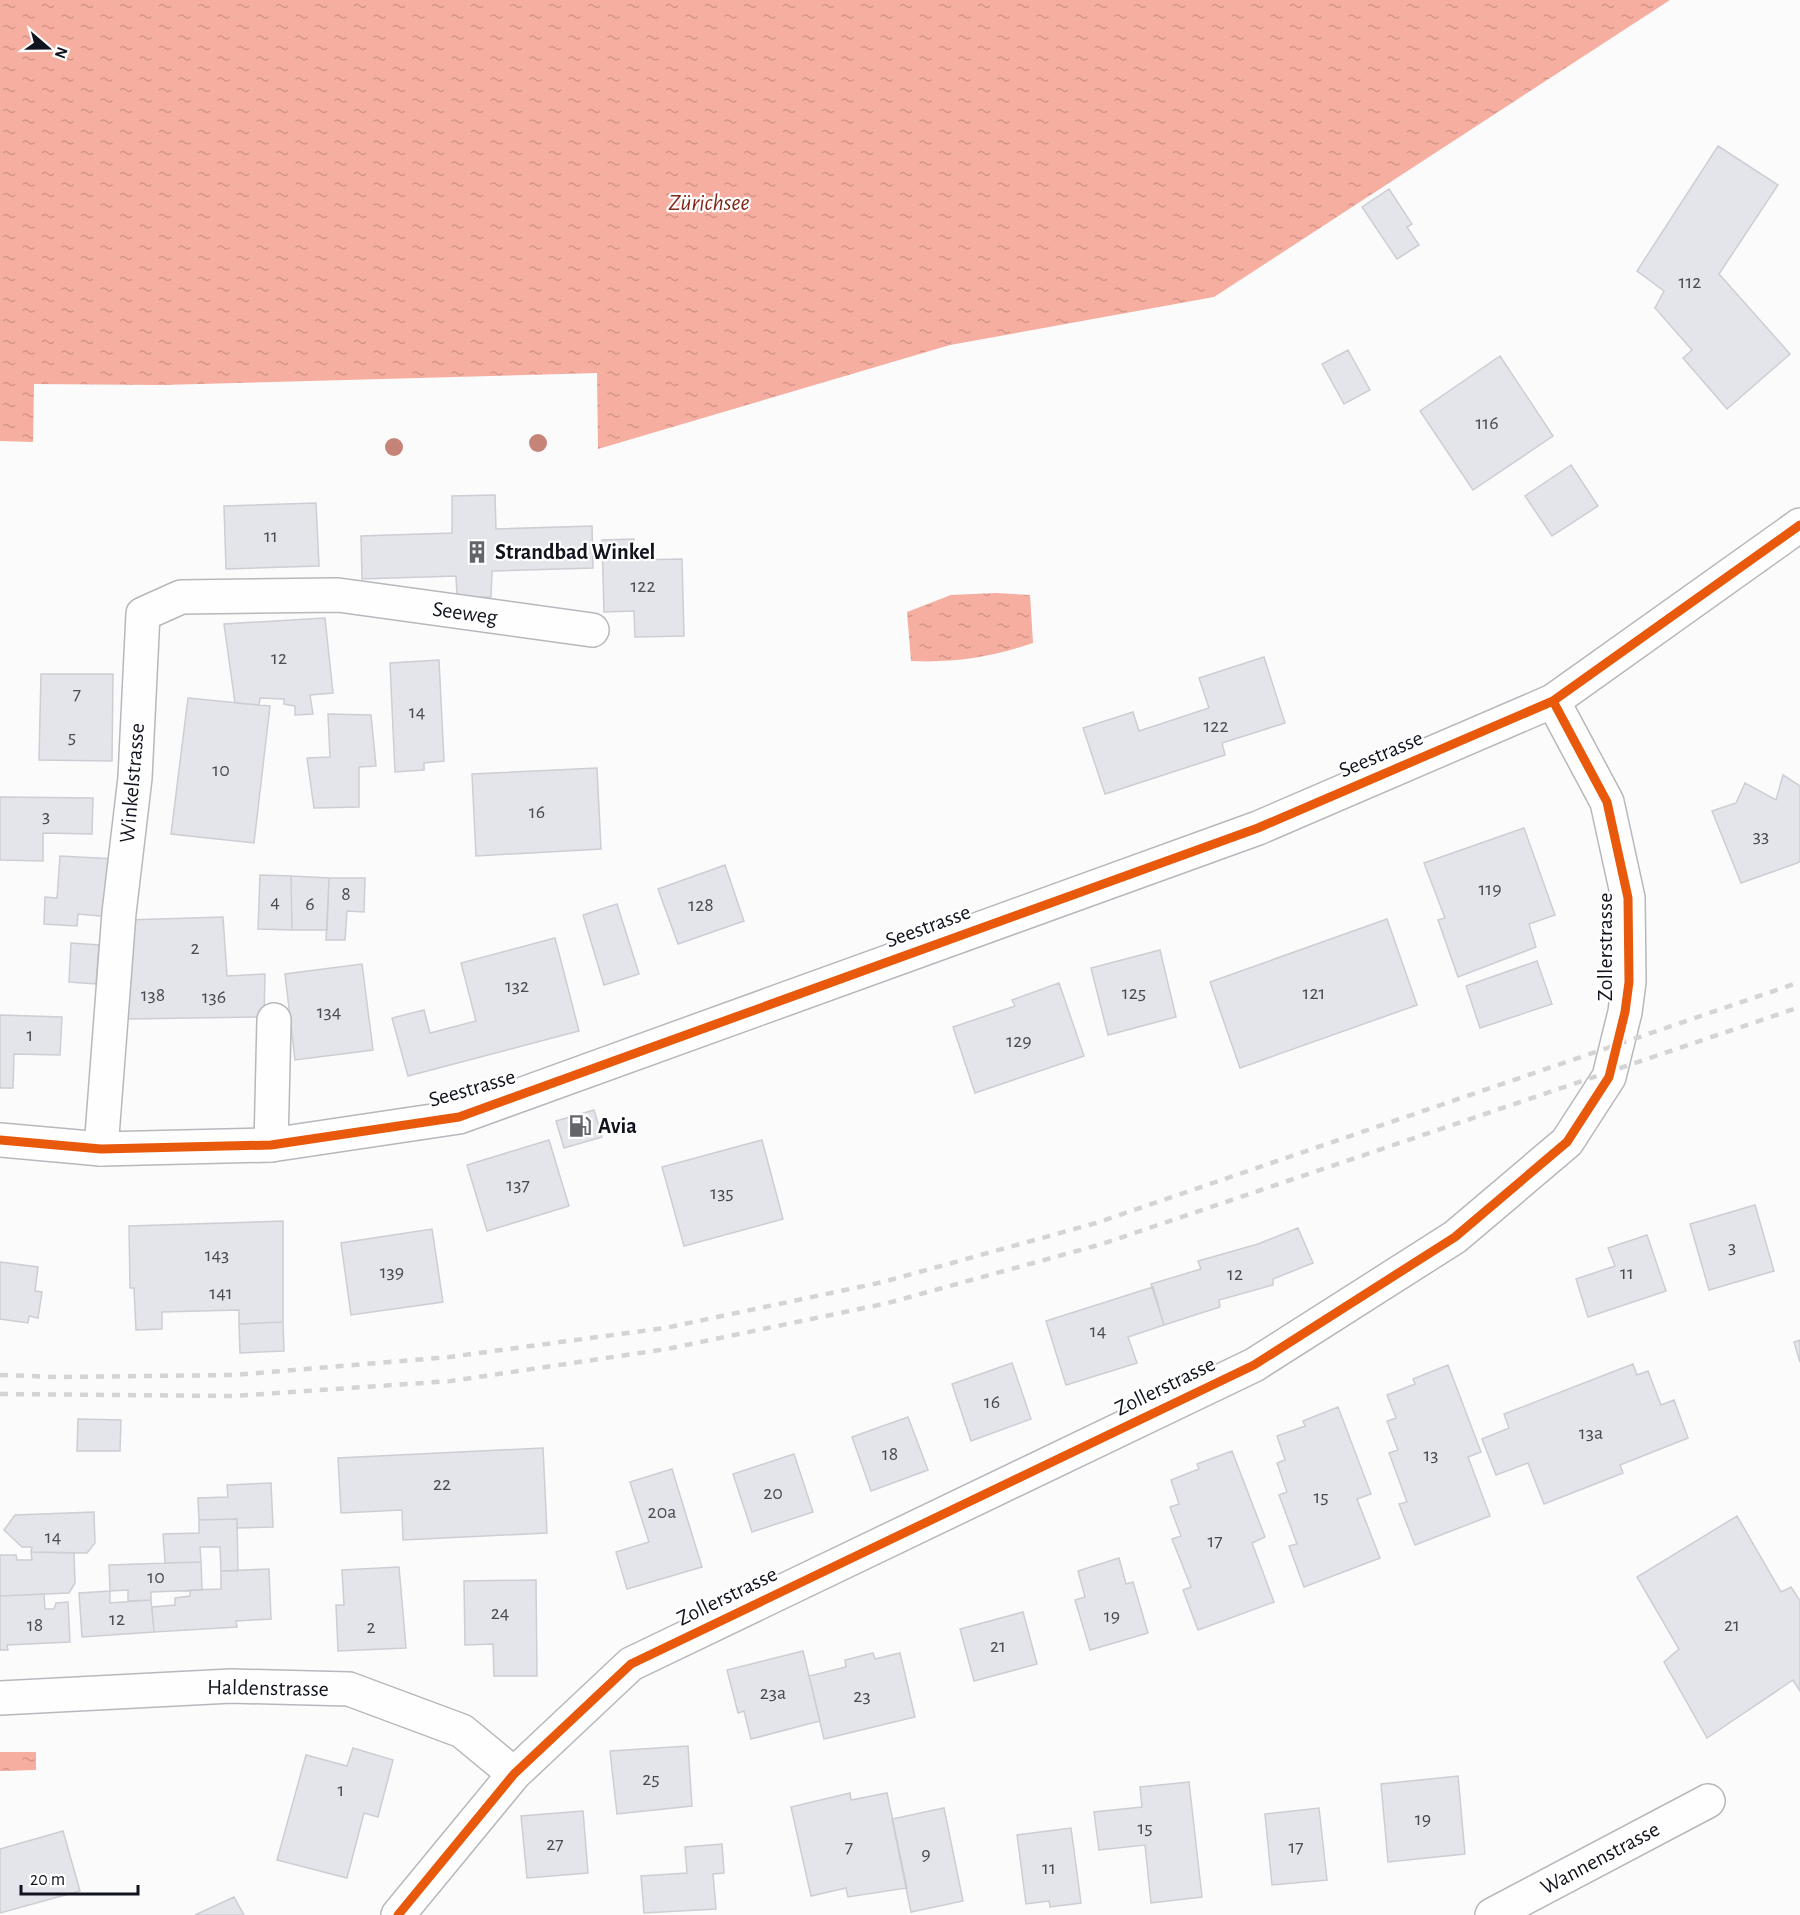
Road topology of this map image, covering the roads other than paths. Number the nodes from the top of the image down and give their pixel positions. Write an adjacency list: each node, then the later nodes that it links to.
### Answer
1 (1800, 525): 4 (street, Seestrasse)
2 (338, 596): 3 (street, Seeweg); 8 (street, Winkelstrasse)
3 (592, 630)
4 (1552, 701): 7 (street, Seestrasse); 10 (street, Zollerstrasse)
5 (274, 1020): 7 (street)
6 (0, 1140): 8 (street, Seestrasse)
7 (271, 1145): 8 (street, Seestrasse)
8 (101, 1149)
9 (0, 1698): 10 (street, Haldenstrasse)
10 (514, 1774): 12 (street, Zollerstrasse)
11 (1708, 1800): 13 (street, Wannenstrasse)
12 (398, 1915)
13 (1492, 1915)

